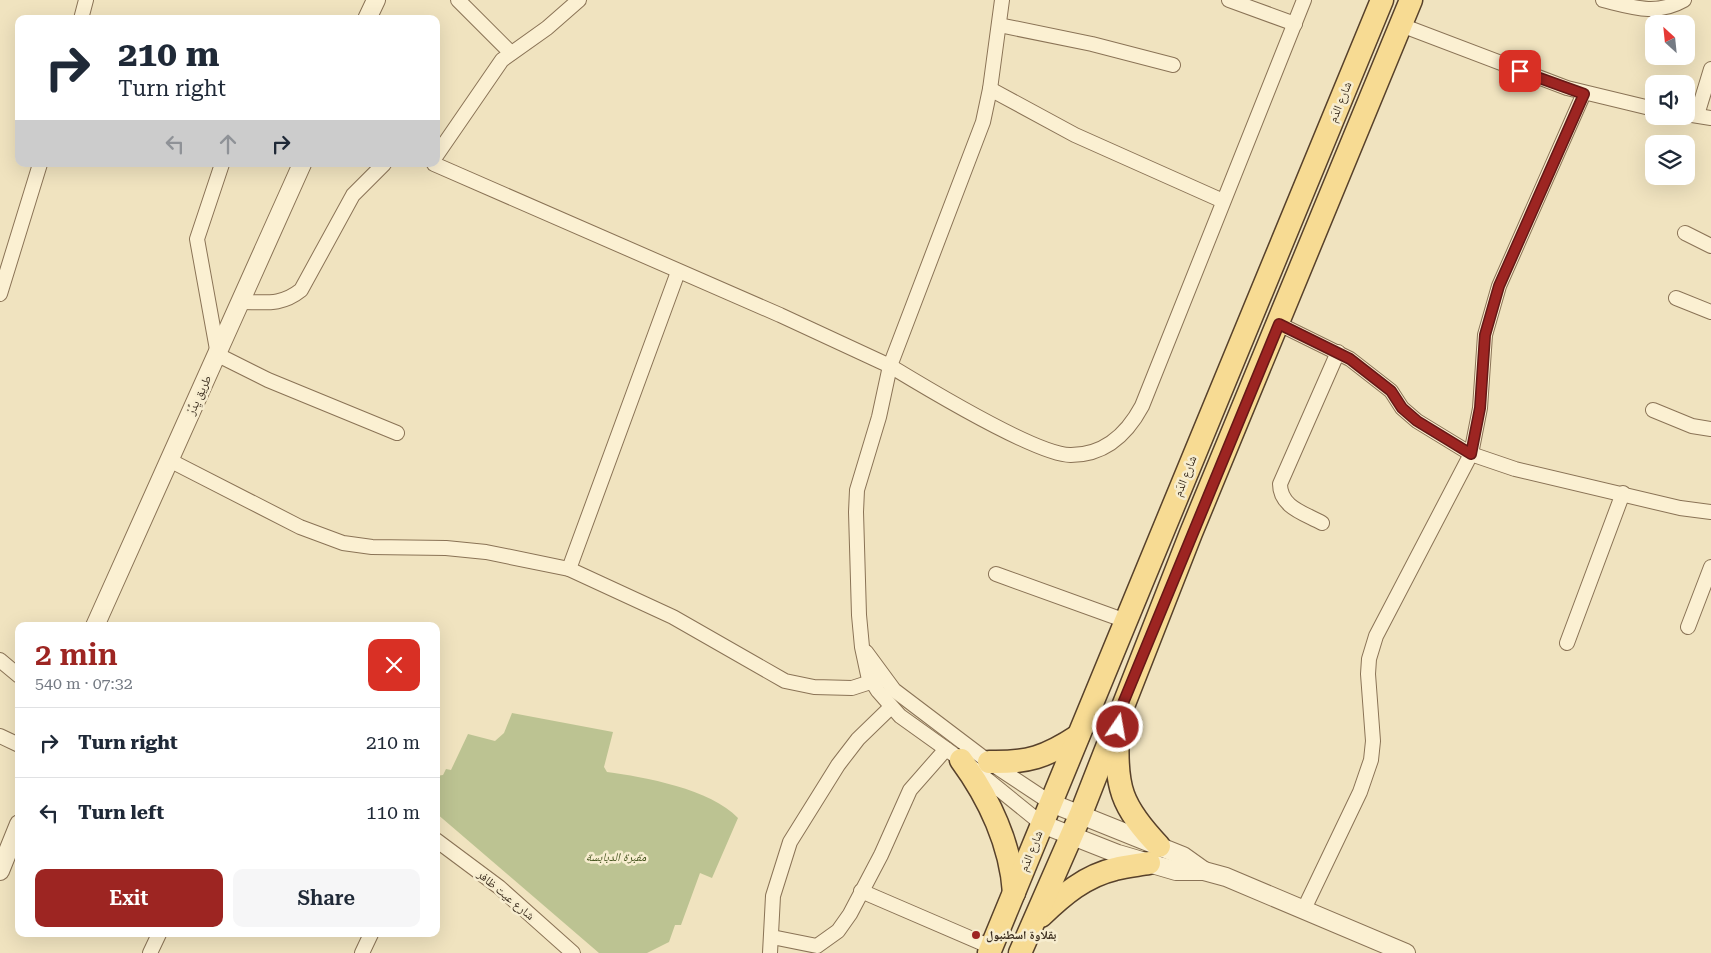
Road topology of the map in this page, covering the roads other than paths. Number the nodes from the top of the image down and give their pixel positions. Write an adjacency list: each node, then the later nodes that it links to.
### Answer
1 (86, 0): 12 (street)
2 (376, 0): 13 (street)
3 (458, 0): 17 (street)
4 (579, 0): 17 (street)
5 (1002, 0): 16 (street)
6 (1229, 0): 14 (street)
7 (1304, 0): 14 (street)
8 (1382, 0): 53 (main road, شارع الدَم)
9 (1411, 0): 15 (main road)
10 (1603, 0): 11 (street)
11 (1684, 0)
12 (82, 15)
13 (369, 15)
14 (1295, 24): 30 (street)
15 (1401, 25): 21 (street); 38 (main road)
16 (999, 26): 18 (street); 20 (street)
17 (511, 53): 24 (street)
18 (1173, 65)
19 (1711, 69): 23 (street)
20 (990, 89): 30 (street); 41 (street)
21 (1584, 94): 22 (street); 45 (street)
22 (1645, 107)
23 (1698, 116)
24 (440, 150)
25 (39, 167): 34 (street)
26 (221, 167): 40 (street)
27 (301, 167): 36 (street, طريق يِدِّرْ)
28 (381, 167): 36 (street)
29 (440, 167): 33 (street)
30 (1223, 201): 41 (street)
31 (1685, 233): 32 (street)
32 (1711, 246)
33 (678, 272): 41 (street); 51 (street)
34 (0, 294)
35 (1676, 298): 37 (street)
36 (240, 302): 40 (street, طريق يِدِّرْ)
37 (1711, 312)
38 (1279, 324): 39 (street); 61 (main road)
39 (1338, 352): 45 (street); 49 (street)
40 (218, 355): 44 (street); 46 (street, طريق يِدِّرْ)
41 (890, 366): 59 (street)
42 (1652, 410): 43 (street)
43 (1711, 428)
44 (397, 433)
45 (1471, 454): 47 (street); 76 (street)
46 (169, 460): 51 (street); 54 (street, طريق يِدِّرْ)
47 (1623, 494): 48 (street); 56 (street)
48 (1711, 512)
49 (1322, 523)
50 (1711, 567): 55 (street)
51 (569, 569): 59 (street)
52 (996, 574): 53 (street)
53 (1126, 621): 63 (main road, شارع الدَم)
54 (97, 622)
55 (1688, 626)
56 (1567, 643)
57 (0, 660): 58 (street)
58 (15, 673)
59 (878, 680): 60 (street); 66 (street)
60 (891, 707): 65 (street); 80 (street)
61 (1119, 713): 69 (main road); 72 (main road)
62 (0, 736): 64 (street)
63 (1078, 736): 66 (main road); 67 (main road, شارع الدَم)
64 (15, 743)
65 (954, 754): 68 (street); 74 (street); 75 (main road)
66 (990, 762): 67 (street)
67 (1052, 803): 68 (main road, شارع الدَم); 69 (street)
68 (1042, 824): 69 (street); 75 (main road, شارع الدَم)
69 (1076, 826): 72 (street); 77 (main road)
70 (440, 843): 84 (street, شارع عيت ظافر)
71 (15, 847): 73 (street)
72 (1154, 855): 76 (street); 77 (main road)
73 (0, 871)
74 (861, 891): 80 (street); 81 (street)
75 (1014, 893): 81 (main road, شارع الدَم)
76 (1304, 909): 87 (street)
77 (1035, 922): 86 (main road)
78 (158, 937): 82 (street)
79 (370, 937): 83 (street)
80 (772, 937): 85 (street)
81 (990, 950)
82 (150, 953)
83 (362, 953)
84 (573, 953)
85 (770, 953)
86 (1020, 953)
87 (1406, 953)

